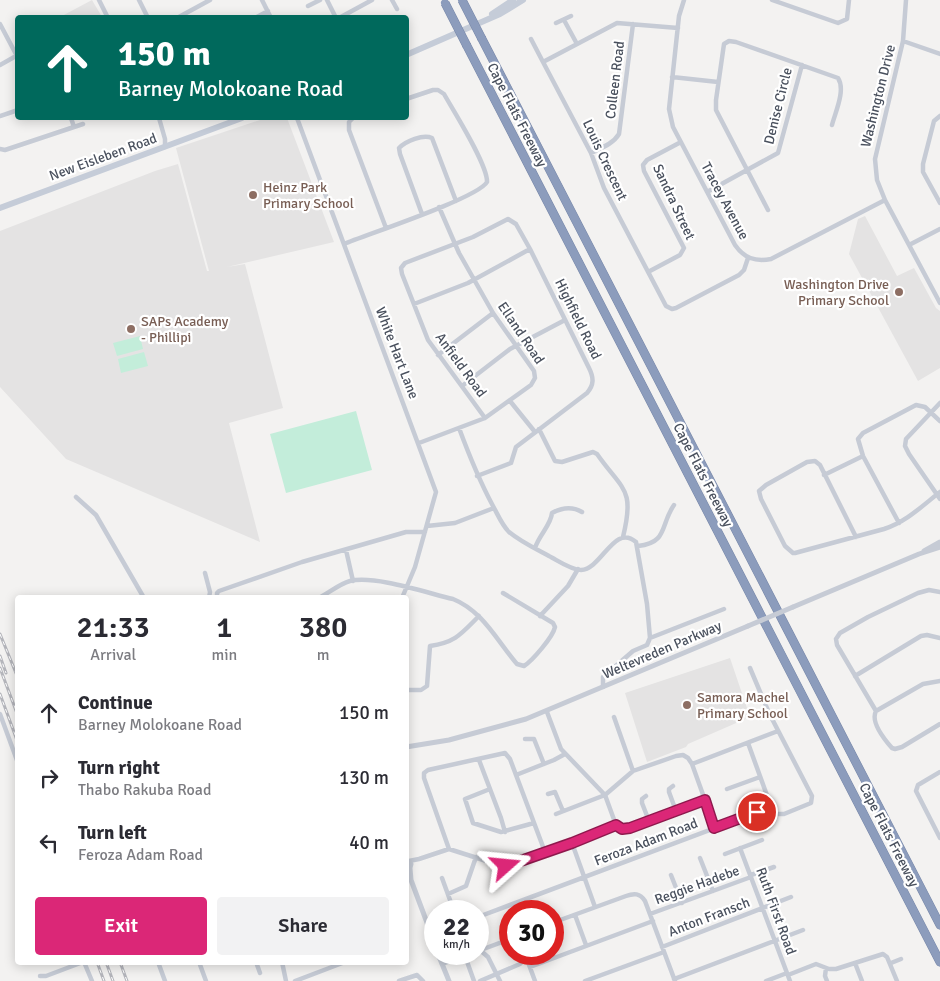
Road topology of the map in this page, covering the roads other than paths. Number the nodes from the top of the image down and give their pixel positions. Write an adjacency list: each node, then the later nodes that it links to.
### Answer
1 (99, 0): 20 (street)
2 (139, 0): 21 (street)
3 (210, 0): 22 (street)
4 (262, 0): 19 (street)
5 (320, 0): 17 (street)
6 (327, 0): 25 (street)
7 (372, 0): 26 (street)
8 (392, 0): 18 (street)
9 (462, 0): 198 (highway, Cape Flats Freeway, bridge)
10 (513, 0): 28 (main road)
11 (523, 0): 28 (main road)
12 (772, 0): 13 (street)
13 (849, 0)
14 (906, 0): 35 (street, Washington Drive)
15 (444, 1): 205 (highway, Cape Flats Freeway, bridge)
16 (683, 2): 33 (street, Tracey Avenue)
17 (308, 6)
18 (397, 10)
19 (268, 11): 23 (street); 24 (street)
20 (106, 15)
21 (146, 15)
22 (182, 15)
23 (260, 15)
24 (270, 15)
25 (336, 15)
26 (344, 15)
27 (571, 16): 29 (street)
28 (483, 20): 38 (main road)
29 (564, 20): 30 (street); 36 (street)
30 (556, 24)
31 (633, 24): 33 (street); 36 (street); 61 (street, Colleen Road)
32 (0, 26): 37 (street)
33 (678, 28): 44 (street, Tracey Avenue)
34 (531, 39): 41 (street, Louis Crescent)
35 (903, 41): 39 (street); 64 (street, Washington Drive)
36 (577, 44): 41 (street)
37 (15, 53)
38 (409, 54)
39 (940, 54)
40 (15, 58): 42 (street)
41 (543, 62): 61 (street, Louis Crescent)
42 (0, 64)
43 (802, 65): 45 (street, Denise Circle); 56 (street); 62 (street, Denise Circle)
44 (672, 77): 45 (street); 58 (street, Tracey Avenue)
45 (718, 82): 62 (street, Denise Circle)
46 (409, 98): 65 (street)
47 (15, 111): 48 (street)
48 (0, 116)
49 (940, 116): 66 (street)
50 (72, 120): 57 (street)
51 (160, 120): 59 (street)
52 (236, 120): 59 (main road, New Eisleben Road)
53 (298, 120): 73 (street, White Hart Lane)
54 (351, 120): 71 (street)
55 (83, 124): 57 (street)
56 (832, 125)
57 (74, 127): 60 (street)
58 (681, 142): 63 (street, Tracey Avenue); 78 (street, Sandra Street)
59 (166, 144): 68 (main road, New Eisleben Road)
60 (0, 149)
61 (591, 153): 78 (street, Louis Crescent)
62 (748, 170): 63 (street); 69 (street)
63 (707, 192): 77 (street, Tracey Avenue)
64 (884, 200): 75 (street, Washington Drive); 77 (street, Tracey Avenue)
65 (456, 201): 67 (street); 70 (street)
66 (940, 203)
67 (439, 207): 70 (street); 74 (street, Elland Road)
68 (0, 208)
69 (768, 210)
70 (422, 214): 71 (street)
71 (386, 228): 73 (street)
72 (940, 229): 75 (street)
73 (344, 244): 94 (street, White Hart Lane)
74 (454, 244): 76 (street, Highfield Road); 79 (street, Elland Road); 81 (street, Anfield Road)
75 (909, 246): 80 (street, Washington Drive)
76 (530, 249): 79 (street); 83 (street, Highfield Road)
77 (748, 258): 78 (street, Louis Crescent)
78 (648, 272)
79 (474, 280): 81 (street); 82 (street, Elland Road)
80 (940, 303)
81 (414, 304): 85 (street, Anfield Road)
82 (493, 313): 84 (street, Elland Road); 85 (street)
83 (565, 320): 84 (street); 93 (street, Highfield Road)
84 (516, 345): 86 (street); 87 (street, Elland Road)
85 (438, 355): 86 (street, Anfield Road)
86 (462, 386): 90 (street, Anfield Road)
87 (510, 401): 90 (street, Elland Road); 93 (street)
88 (940, 403): 89 (street)
89 (932, 413): 91 (street); 95 (street); 98 (street)
90 (485, 418): 92 (street, Elland Road)
91 (940, 422)
92 (459, 428): 94 (street, Elland Road); 96 (street)
93 (537, 430): 96 (street, Highfield Road); 106 (street)
94 (419, 443): 104 (street, White Hart Lane)
95 (863, 456): 97 (street); 103 (street)
96 (476, 474): 101 (street)
97 (824, 475): 105 (street); 105 (street)
98 (939, 495): 103 (street)
99 (76, 498): 120 (street)
100 (674, 505): 108 (street)
101 (494, 508): 104 (street); 110 (street)
102 (582, 512): 110 (street)
103 (899, 523): 105 (street)
104 (426, 529): 111 (street); 116 (street, White Hart Lane)
105 (856, 537)
106 (623, 538): 108 (street); 113 (street)
107 (940, 542): 112 (street, Weltevreden Parkway)
108 (638, 546): 128 (street)
109 (940, 547): 112 (street, Weltevreden Parkway)
110 (534, 548): 113 (street)
111 (346, 550): 115 (street); 117 (street)
112 (919, 554): 133 (street, Weltevreden Parkway, bridge)
113 (578, 569): 127 (street)
114 (206, 573): 121 (street)
115 (353, 581): 116 (street); 123 (street)
116 (406, 588): 124 (street, White Hart Lane); 126 (street)
117 (218, 592): 121 (street); 122 (street)
118 (940, 592): 131 (street)
119 (503, 593): 127 (street)
120 (142, 595)
121 (209, 595)
122 (218, 595)
123 (325, 595)
124 (403, 595)
125 (724, 609): 128 (street)
126 (479, 616): 127 (street); 134 (street)
127 (540, 616)
128 (650, 638): 133 (street)
129 (940, 638): 131 (street)
130 (750, 668): 140 (street)
131 (855, 676): 135 (street)
132 (940, 681): 135 (street)
133 (603, 687): 136 (street, Weltevreden Parkway)
134 (409, 690)
135 (876, 711): 139 (street)
136 (547, 712): 143 (street, Weltevreden Parkway); 144 (street)
137 (0, 714): 145 (street)
138 (614, 717): 149 (street)
139 (940, 724)
140 (778, 732): 142 (street); 160 (street)
141 (525, 740): 147 (street)
142 (748, 744): 148 (street); 152 (street)
143 (409, 747)
144 (565, 754): 147 (street); 157 (street)
145 (15, 755)
146 (480, 760): 151 (street); 155 (street); 173 (street)
147 (544, 764): 151 (street)
148 (692, 764): 149 (street); 159 (street)
149 (633, 771): 157 (street)
150 (940, 772): 169 (street)
151 (516, 775): 165 (street)
152 (760, 777): 154 (street); 160 (street)
153 (673, 786): 162 (street)
154 (727, 788)
155 (490, 789): 168 (street); 168 (street)
156 (548, 794): 161 (street)
157 (605, 795): 161 (street); 166 (street)
158 (646, 796): 164 (street)
159 (705, 800): 162 (street); 167 (street)
160 (771, 807): 167 (street, Feroza Adam Road)
161 (563, 811): 163 (street)
162 (676, 811): 164 (street)
163 (556, 814)
164 (649, 821): 166 (street)
165 (534, 823): 168 (street); 174 (street)
166 (616, 825): 171 (street)
167 (714, 828): 183 (street, Feroza Adam Road)
168 (505, 832)
169 (940, 838)
170 (762, 840): 172 (street)
171 (572, 843): 174 (street); 183 (street)
172 (740, 848): 175 (street); 182 (street, Ruth First Road)
173 (449, 849): 176 (street); 178 (street)
174 (545, 852): 176 (street)
175 (724, 854)
176 (476, 857): 186 (street)
177 (700, 858): 185 (street)
178 (409, 864)
179 (774, 866): 182 (street, Reggie Hadebe)
180 (409, 869): 194 (street)
181 (671, 875): 189 (street)
182 (751, 876): 185 (street, Reggie Hadebe); 191 (street, Ruth First Road)
183 (584, 877): 190 (street); 192 (street, Feroza Adam Road)
184 (442, 878): 186 (street)
185 (713, 891): 189 (street, Reggie Hadebe)
186 (448, 894): 188 (street)
187 (791, 897): 191 (street, Anton Fransch)
188 (450, 900)
189 (682, 903): 193 (street, Reggie Hadebe)
190 (595, 907): 193 (street); 195 (street)
191 (763, 908): 200 (street, Ruth First Road); 202 (street, Anton Fransch)
192 (489, 913)
193 (650, 914): 197 (street)
194 (424, 915)
195 (575, 915): 196 (street); 201 (street)
196 (564, 919)
197 (653, 921): 201 (street); 202 (street)
198 (940, 924)
199 (803, 930): 200 (street)
200 (775, 941): 222 (street, Ruth First Road); 224 (street)
201 (586, 945): 218 (street)
202 (663, 949): 224 (street); 237 (street, Anton Fransch)
203 (489, 959): 221 (street)
204 (901, 959): 207 (street)
205 (940, 962)
206 (855, 963): 207 (street); 219 (street); 241 (street)
207 (891, 963): 242 (street)
208 (75, 965): 223 (street)
209 (84, 965): 225 (street)
210 (159, 965): 226 (street)
211 (201, 965): 227 (street)
212 (257, 965): 220 (street)
213 (283, 965): 228 (street)
214 (337, 965): 229 (street)
215 (442, 965): 232 (street)
216 (470, 965): 233 (street)
217 (518, 965): 221 (street)
218 (530, 967): 236 (street)
219 (826, 968): 222 (street); 240 (street)
220 (260, 973)
221 (496, 974): 234 (street); 235 (street)
222 (787, 974): 238 (street); 239 (street, Ruth First Road)
223 (40, 976)
224 (674, 980)
225 (92, 981)
226 (164, 981)
227 (206, 981)
228 (286, 981)
229 (295, 981)
230 (399, 981): 231 (street)
231 (423, 981)
232 (449, 981)
233 (474, 981)
234 (480, 981)
235 (500, 981)
236 (535, 981)
237 (585, 981)
238 (766, 981)
239 (790, 981)
240 (827, 981)
241 (862, 981)
242 (897, 981)

